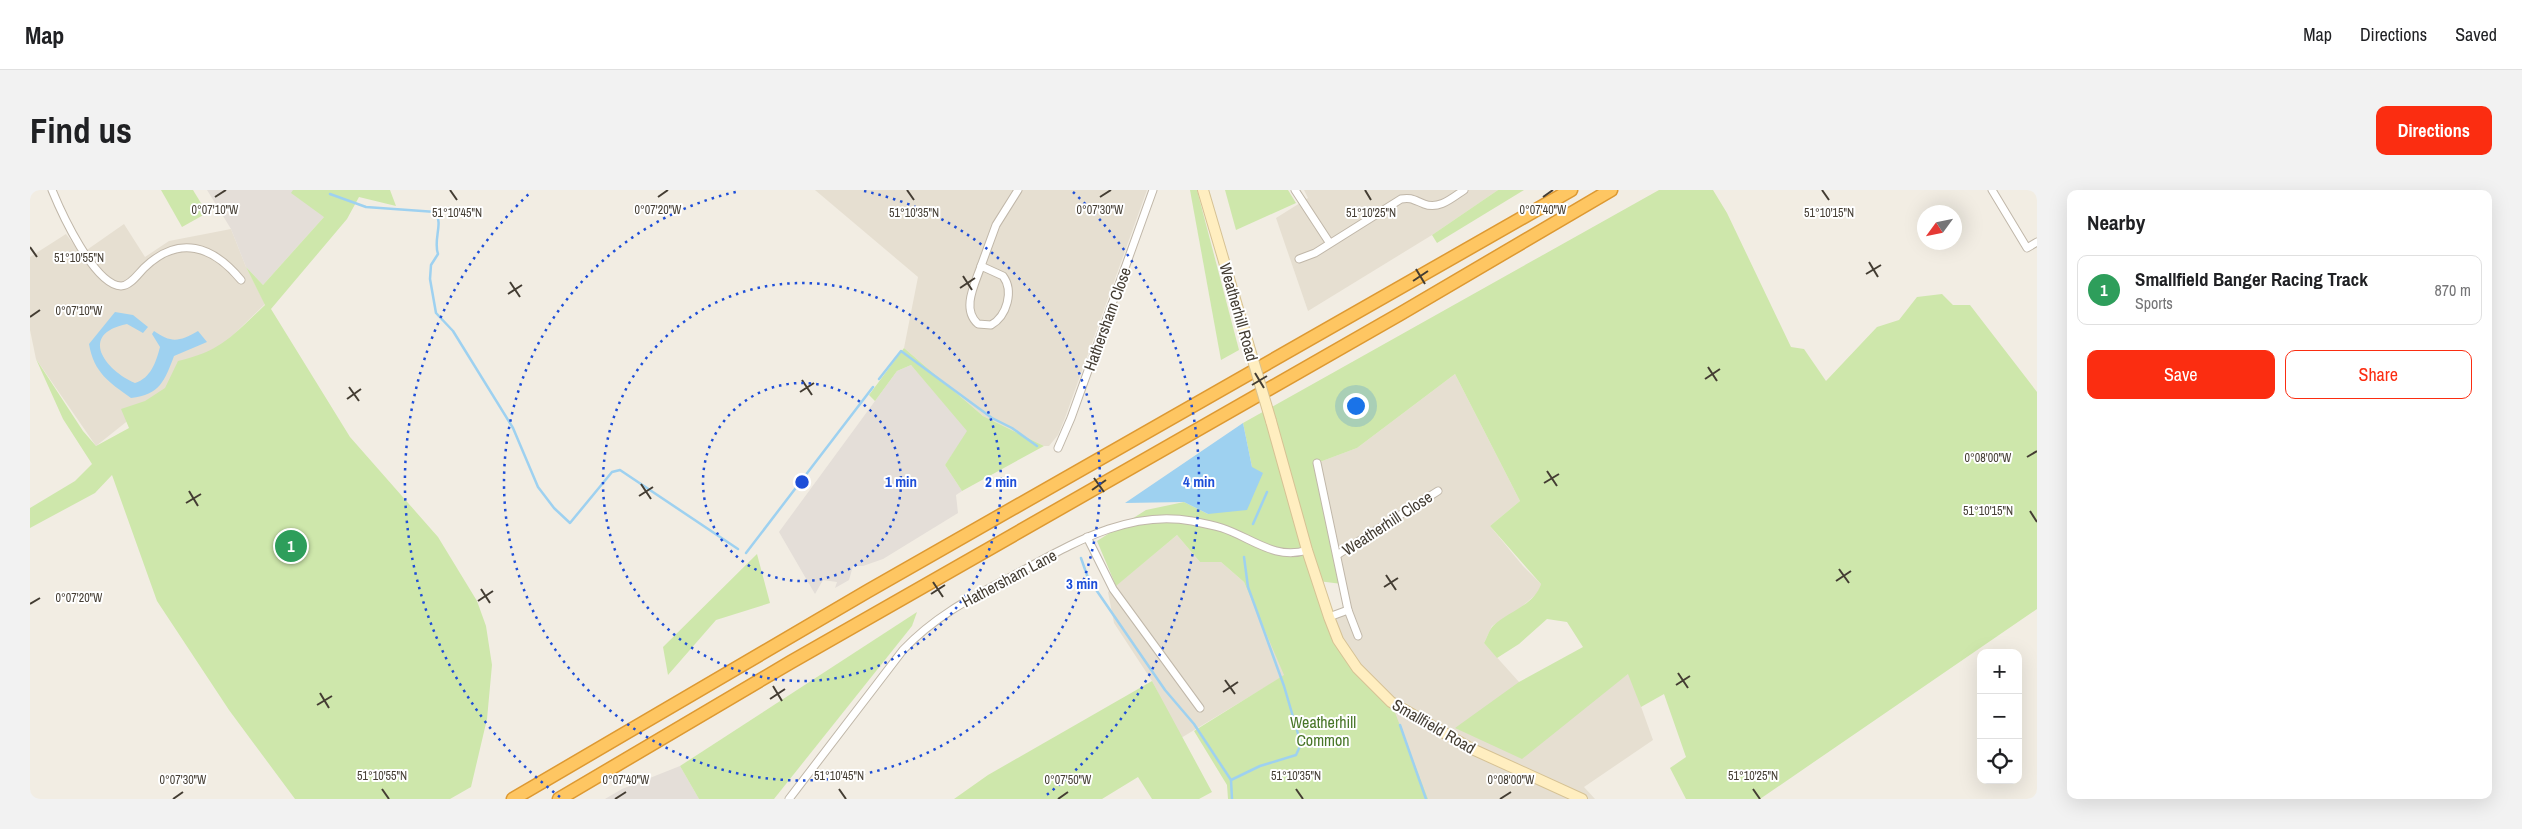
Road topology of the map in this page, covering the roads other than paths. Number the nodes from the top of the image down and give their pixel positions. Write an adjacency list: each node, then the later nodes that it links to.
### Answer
1 (52, 190): 14 (street)
2 (1018, 190): 13 (street)
3 (1153, 190): 15 (street, Hathersham Close)
4 (1204, 190): 19 (street, Weatherhill Road, bridge)
5 (1294, 190): 10 (street)
6 (1464, 190): 10 (street)
7 (1571, 190): 25 (highway)
8 (1611, 190): 26 (highway)
9 (1992, 190): 11 (street)
10 (1329, 242): 12 (street)
11 (2037, 242)
12 (1299, 259)
13 (980, 266): 13 (street)
14 (241, 280)
15 (1058, 448)
16 (1317, 463): 20 (street, Weatherhill Close)
17 (1438, 491): 20 (street, Weatherhill Close)
18 (1086, 537): 19 (street, Hathersham Lane); 24 (street); 27 (street, Hathersham Lane)
19 (1307, 550): 22 (street, Smallfield Road)
20 (1337, 555): 21 (street, Weatherhill Close)
21 (1348, 610): 22 (street); 23 (street, Weatherhill Close)
22 (1329, 617): 28 (street, Smallfield Road)
23 (1358, 636)
24 (1200, 708)
25 (513, 799)
26 (559, 799)
27 (789, 799)
28 (1582, 799)

